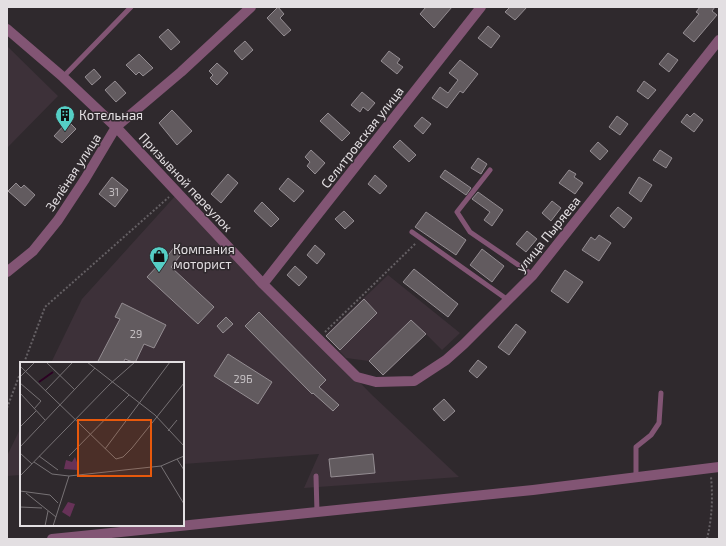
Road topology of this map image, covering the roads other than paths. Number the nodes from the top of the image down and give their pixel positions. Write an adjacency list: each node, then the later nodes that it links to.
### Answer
1 (131, 7): 6 (lane)
2 (251, 7): 7 (street, Зелёная улица)
3 (481, 7): 12 (street, Селитровская улица)
4 (7, 29): 6 (street, Призывной переулок)
5 (719, 40): 11 (street, улица Пыряева)
6 (63, 77): 7 (street, Призывной переулок)
7 (116, 127): 10 (street, Зелёная улица); 12 (street, Призывной переулок)
8 (490, 170): 11 (lane)
9 (412, 232): 13 (lane)
10 (7, 272)
11 (533, 275): 13 (street, улица Пыряева)
12 (263, 284): 14 (street, Призывной переулок)
13 (508, 300): 14 (street, улица Пыряева)
14 (357, 377)
15 (661, 393): 18 (lane)
16 (715, 468): 18 (street)
17 (316, 476): 19 (lane)
18 (636, 477): 19 (street)
19 (317, 512): 21 (street)
20 (180, 526): 22 (street)
21 (184, 526)
22 (52, 539)

